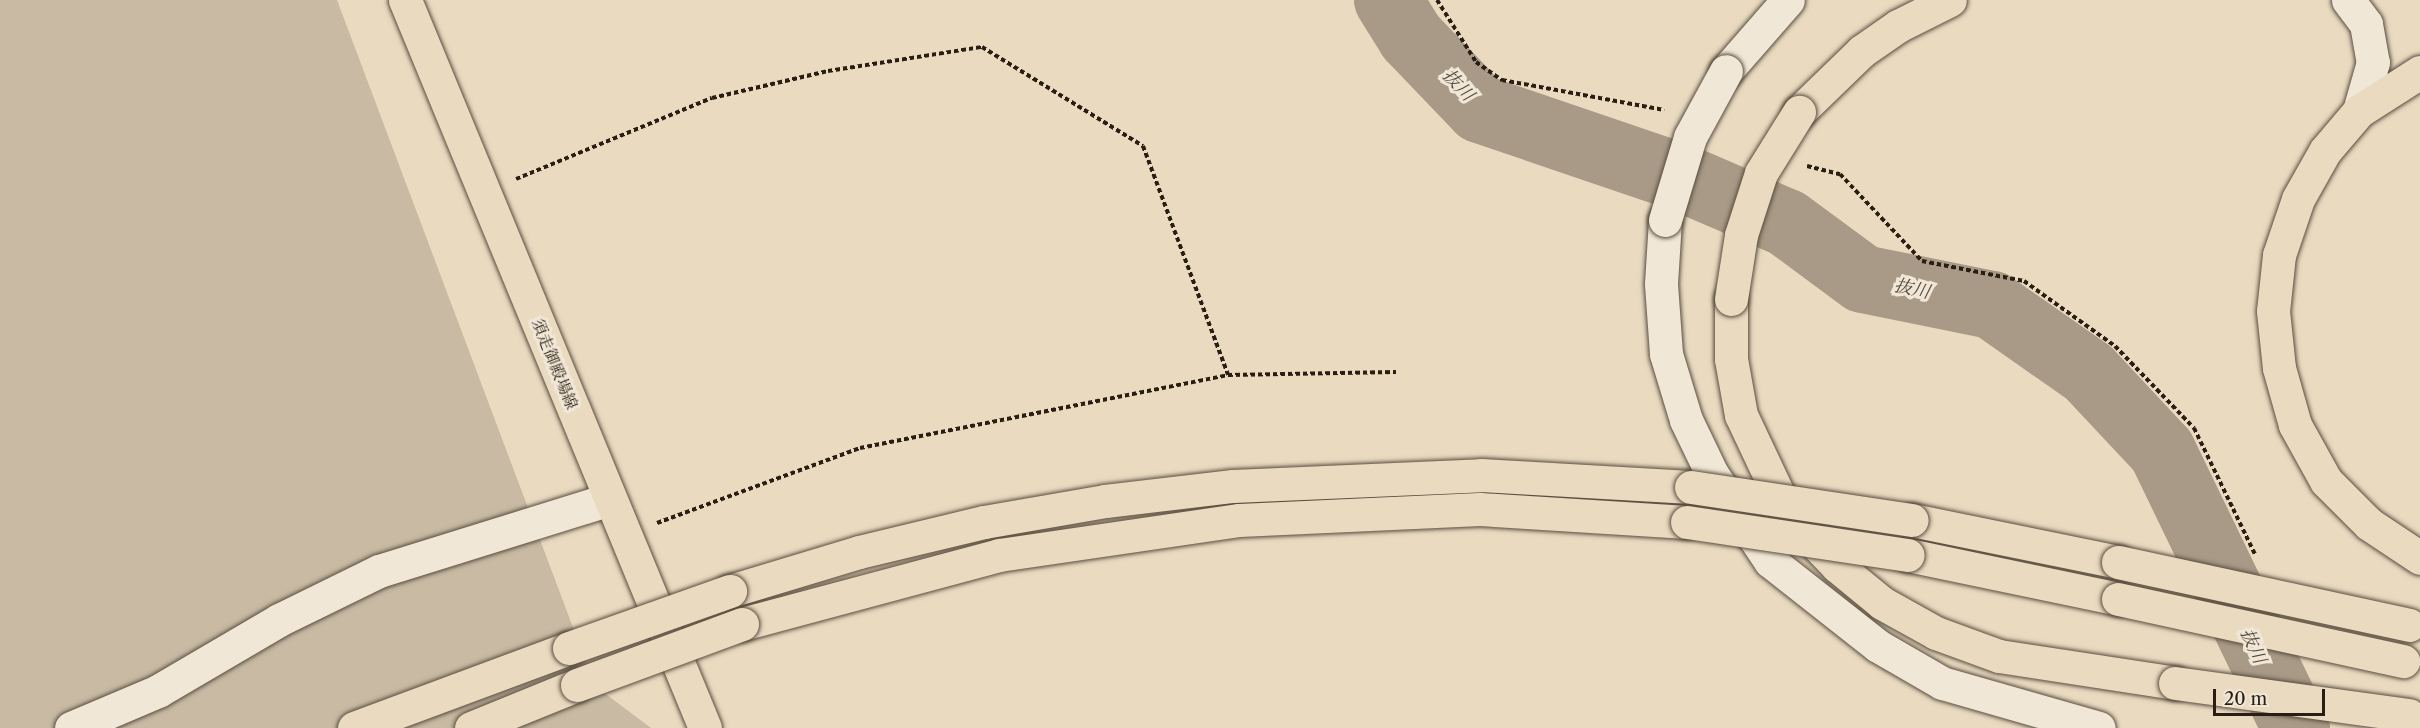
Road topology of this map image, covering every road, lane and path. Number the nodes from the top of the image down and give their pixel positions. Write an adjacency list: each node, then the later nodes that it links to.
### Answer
1 (405, 0): 10 (main road, 須走御殿場線)
2 (1437, 0): 7 (path)
3 (1788, 0): 25 (street, bridge)
4 (1950, 0): 19 (main road, bridge)
5 (2348, 0): 8 (street)
6 (2420, 72): 8 (main road)
7 (1672, 111)
8 (2360, 111): 16 (main road)
9 (1800, 164): 15 (path)
10 (485, 192): 12 (path); 13 (main road, 須走御殿場線)
11 (1396, 372): 12 (path)
12 (1228, 375): 14 (path)
13 (610, 499): 14 (main road, 須走御殿場線); 21 (street)
14 (625, 534): 24 (main road, 須走御殿場線)
15 (2256, 557)
16 (2420, 558)
17 (2414, 626): 20 (main road, bridge)
18 (2412, 663): 23 (main road, bridge)
19 (2415, 715)
20 (377, 721): 22 (main road)
21 (71, 728)
22 (354, 728)
23 (471, 728)
24 (705, 728)
25 (2099, 728)

